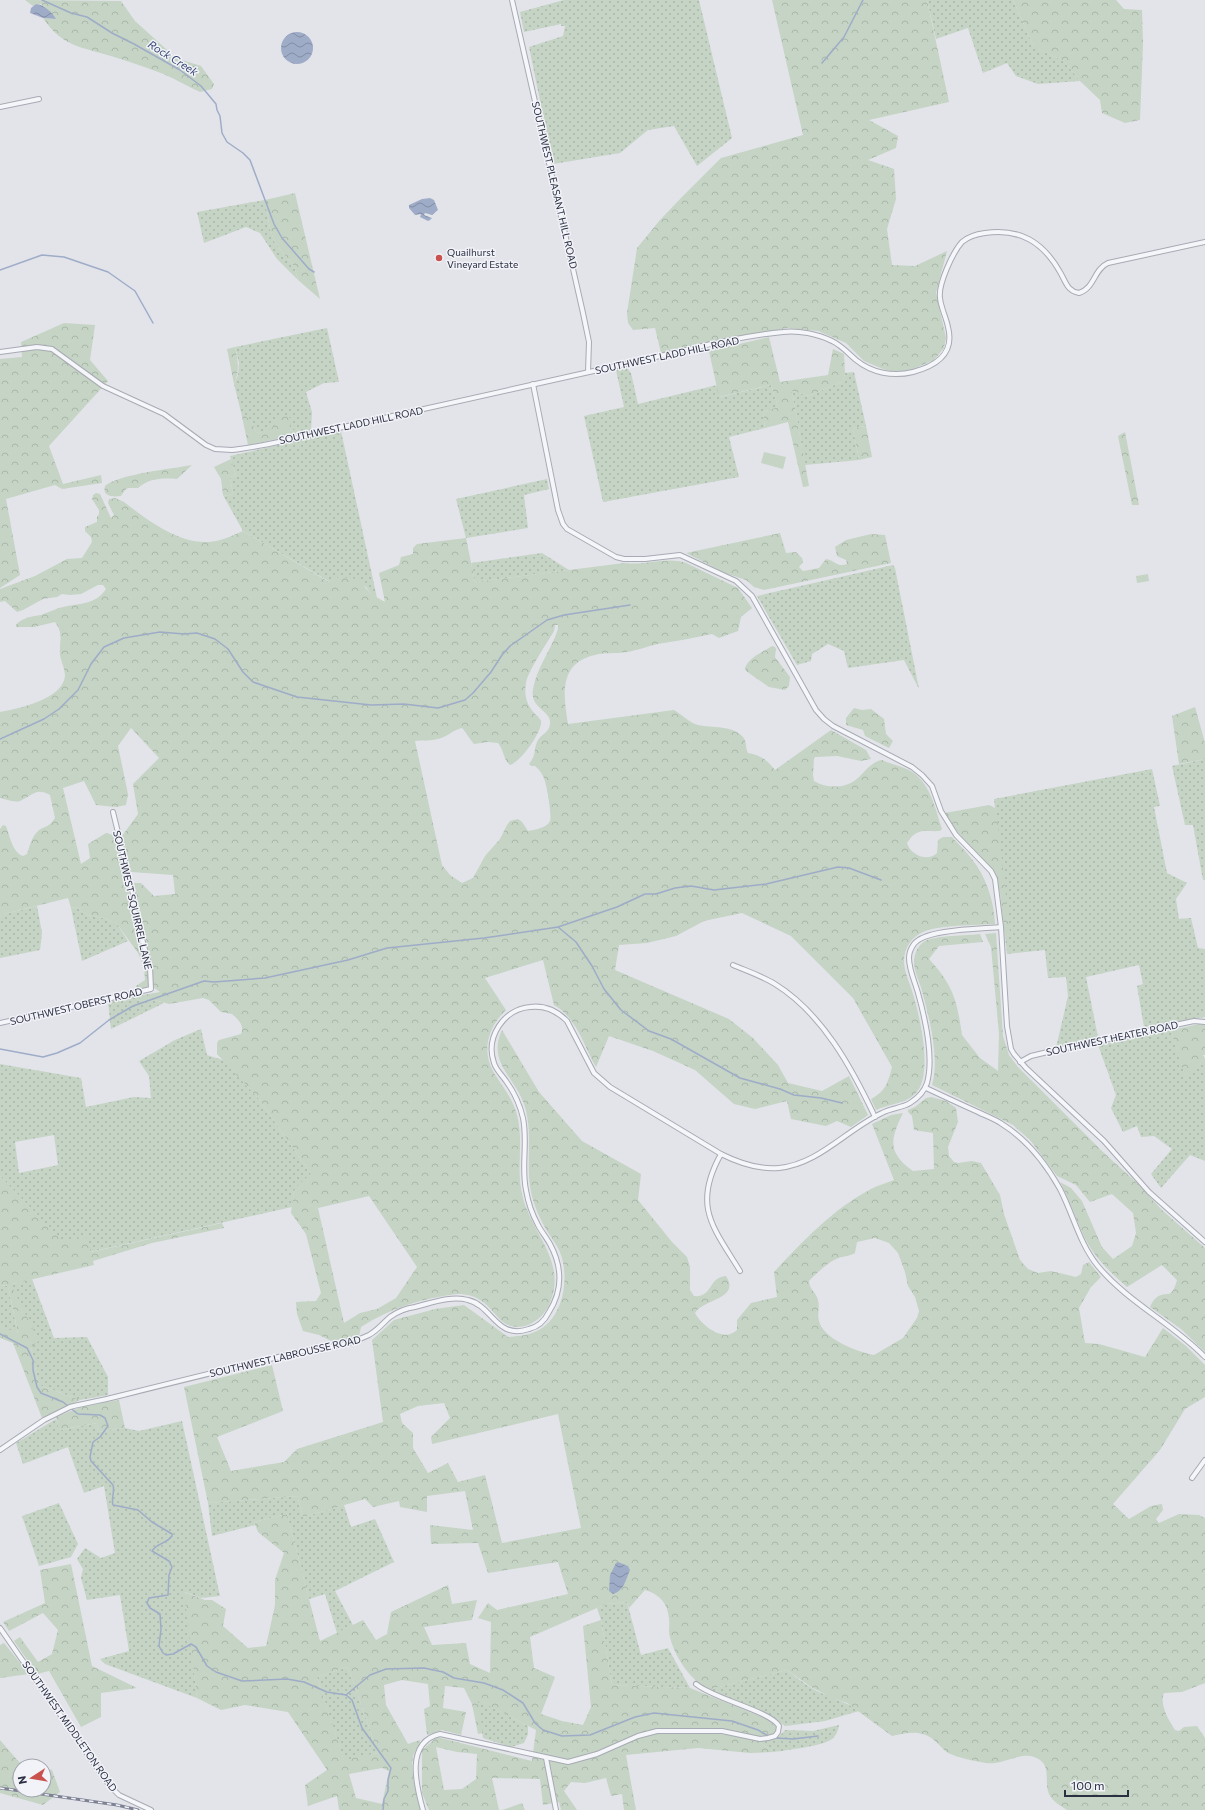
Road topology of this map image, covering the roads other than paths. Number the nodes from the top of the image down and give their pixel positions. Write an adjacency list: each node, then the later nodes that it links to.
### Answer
1 (512, 0): 6 (street, SOUTHWEST PLEASANT HILL ROAD)
2 (39, 98): 3 (street)
3 (0, 107)
4 (1205, 242): 6 (street, SOUTHWEST LADD HILL ROAD)
5 (0, 352): 7 (street, SOUTHWEST LADD HILL ROAD)
6 (588, 372): 7 (street, SOUTHWEST LADD HILL ROAD)
7 (533, 384): 9 (street)
8 (113, 812): 11 (street, SOUTHWEST SQUIRREL LANE)
9 (1001, 927): 14 (street); 15 (street)
10 (733, 965): 16 (street)
11 (152, 989): 13 (street, SOUTHWEST OBERST ROAD)
12 (1205, 1022): 14 (street, SOUTHWEST HEATER ROAD)
13 (0, 1023)
14 (1020, 1062): 18 (street)
15 (926, 1088): 16 (street, SOUTHWEST LABROUSSE ROAD); 20 (street)
16 (875, 1117): 17 (street, SOUTHWEST LABROUSSE ROAD)
17 (721, 1154): 19 (street); 21 (street, SOUTHWEST LABROUSSE ROAD)
18 (1205, 1242)
19 (740, 1271)
20 (1205, 1357)
21 (0, 1450)
22 (1205, 1460): 23 (street)
23 (1192, 1478)
24 (0, 1628): 27 (street, SOUTHWEST MIDDLETON ROAD)
25 (696, 1684): 26 (street)
26 (546, 1758): 28 (street); 29 (street)
27 (151, 1810)
28 (424, 1810)
29 (556, 1810)

